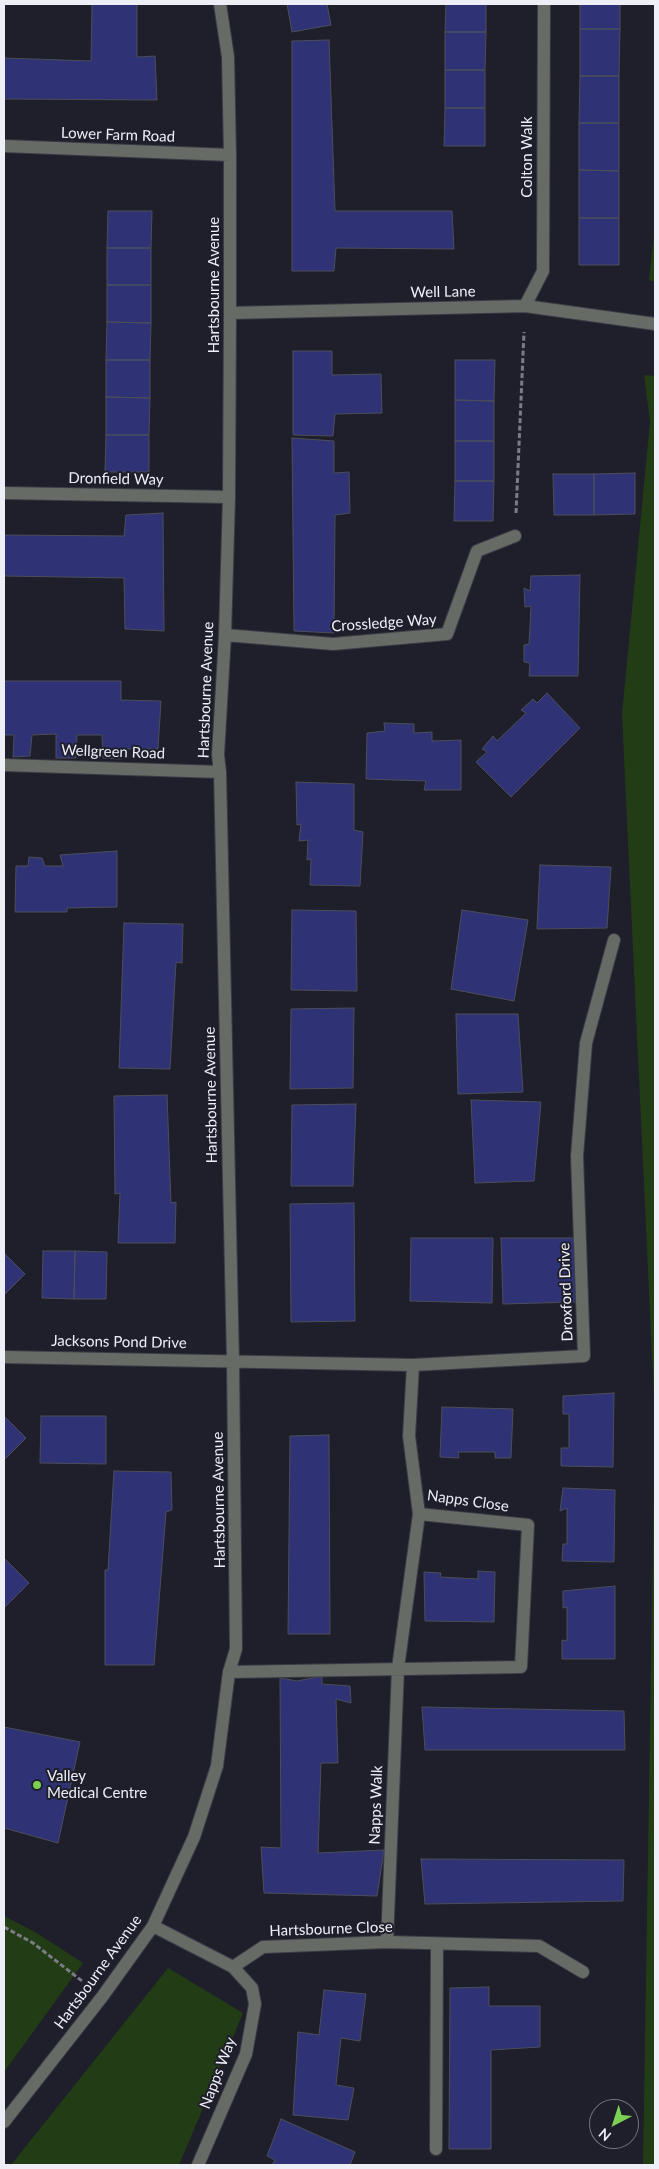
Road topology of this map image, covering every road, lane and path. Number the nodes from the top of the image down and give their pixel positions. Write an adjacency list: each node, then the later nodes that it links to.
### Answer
1 (220, 4): 4 (street, Hartsbourne Avenue)
2 (544, 4): 5 (street, Colton Walk)
3 (4, 146): 4 (street, Lower Farm Road)
4 (230, 156): 6 (street, Hartsbourne Avenue)
5 (525, 306): 6 (street, Well Lane); 7 (street, Well Lane); 10 (path)
6 (230, 313): 9 (street, Hartsbourne Avenue)
7 (655, 324)
8 (4, 493): 9 (street, Dronfield Way)
9 (229, 497): 11 (street, Hartsbourne Avenue)
10 (515, 536): 11 (street, Crossledge Way)
11 (225, 635): 13 (street, Hartsbourne Avenue)
12 (4, 765): 13 (street, Wellgreen Road)
13 (220, 772): 16 (street, Hartsbourne Avenue)
14 (614, 940): 17 (street, Droxford Drive)
15 (4, 1357): 16 (street, Jacksons Pond Drive)
16 (234, 1360): 17 (street, Droxford Drive); 20 (street, Hartsbourne Avenue)
17 (413, 1365): 18 (street, Napps Close)
18 (419, 1514): 19 (street, Napps Walk); 19 (street, Napps Close)
19 (398, 1668): 20 (street); 23 (street, Napps Walk)
20 (229, 1672): 21 (street, Hartsbourne Avenue)
21 (153, 1926): 25 (street, Napps Way); 27 (street, Hartsbourne Avenue)
22 (4, 1927): 27 (path)
23 (387, 1942): 24 (street, Hartsbourne Close); 25 (street, Hartsbourne Close)
24 (437, 1944): 26 (street, Hartsbourne Close); 29 (street)
25 (233, 1968): 30 (street, Napps Way)
26 (583, 1972)
27 (102, 1997): 28 (street, Hartsbourne Avenue)
28 (4, 2122)
29 (436, 2149)
30 (198, 2165)

